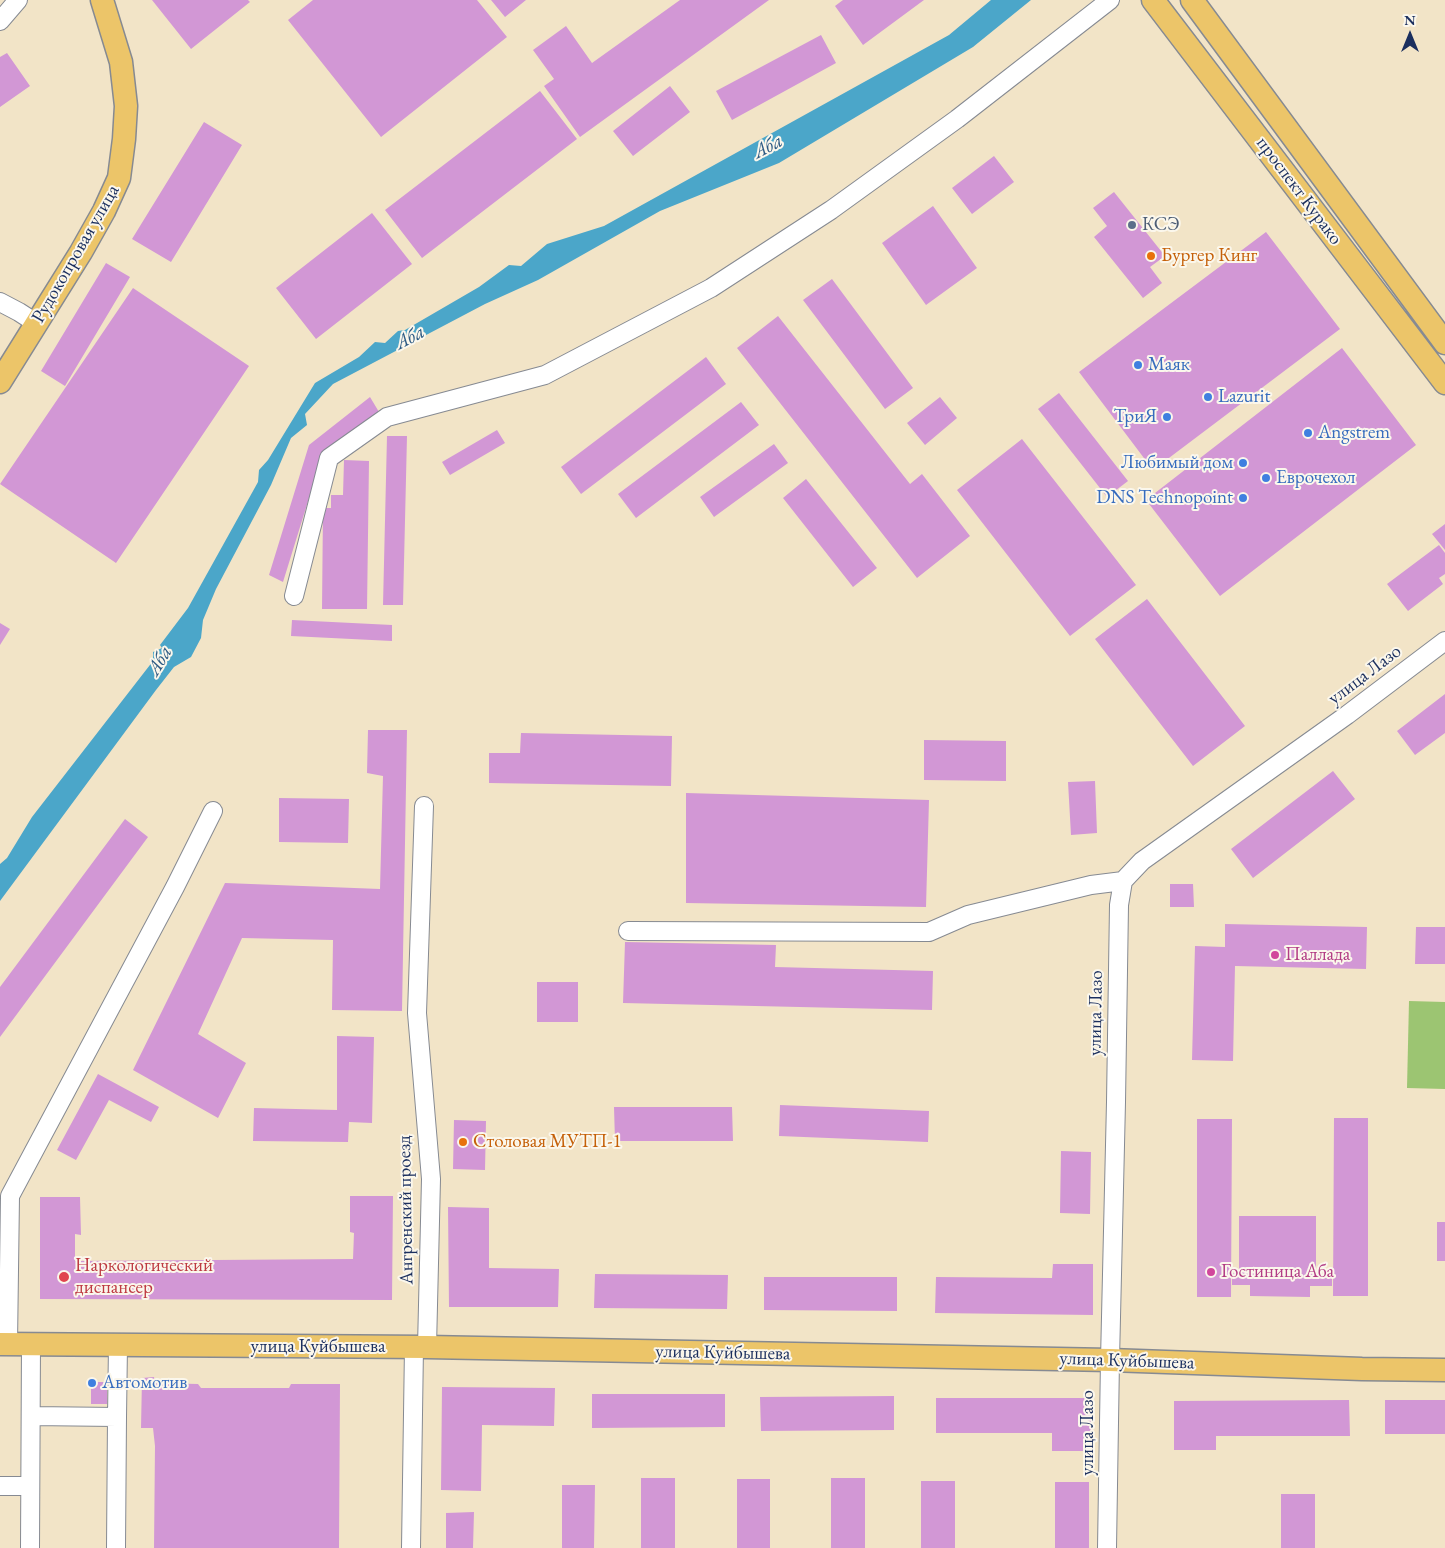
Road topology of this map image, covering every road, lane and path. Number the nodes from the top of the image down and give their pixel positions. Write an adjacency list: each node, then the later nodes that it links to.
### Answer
1 (18, 0): 6 (street)
2 (102, 0): 8 (main road, Рудокопровая улица)
3 (1110, 0): 13 (street)
4 (1153, 0): 10 (main road, проспект Курако)
5 (1192, 0): 9 (main road, проспект Курако)
6 (0, 21)
7 (0, 302): 8 (street)
8 (36, 324): 11 (main road, Рудокопровая улица)
9 (1443, 338): 10 (street)
10 (1421, 350): 12 (main road, проспект Курако)
11 (0, 382)
12 (1445, 383)
13 (294, 596)
14 (1445, 641): 17 (street, улица Лазо)
15 (424, 806): 22 (street, Ангренский проезд)
16 (214, 811): 19 (street)
17 (1123, 881): 18 (street); 23 (street, улица Лазо)
18 (628, 931)
19 (4, 1344): 20 (main road, улица Куйбышева)
20 (31, 1344): 21 (main road, улица Куйбышева); 25 (street)
21 (118, 1345): 22 (main road, улица Куйбышева); 26 (street)
22 (420, 1347): 23 (main road, улица Куйбышева); 31 (street, Ангренский проезд)
23 (1110, 1360): 24 (main road, улица Куйбышева); 32 (street, улица Лазо)
24 (1445, 1370)
25 (31, 1416): 26 (street); 28 (street)
26 (117, 1417): 30 (street)
27 (0, 1486): 28 (street)
28 (30, 1486): 29 (street)
29 (30, 1548)
30 (116, 1548)
31 (411, 1548)
32 (1108, 1548)

